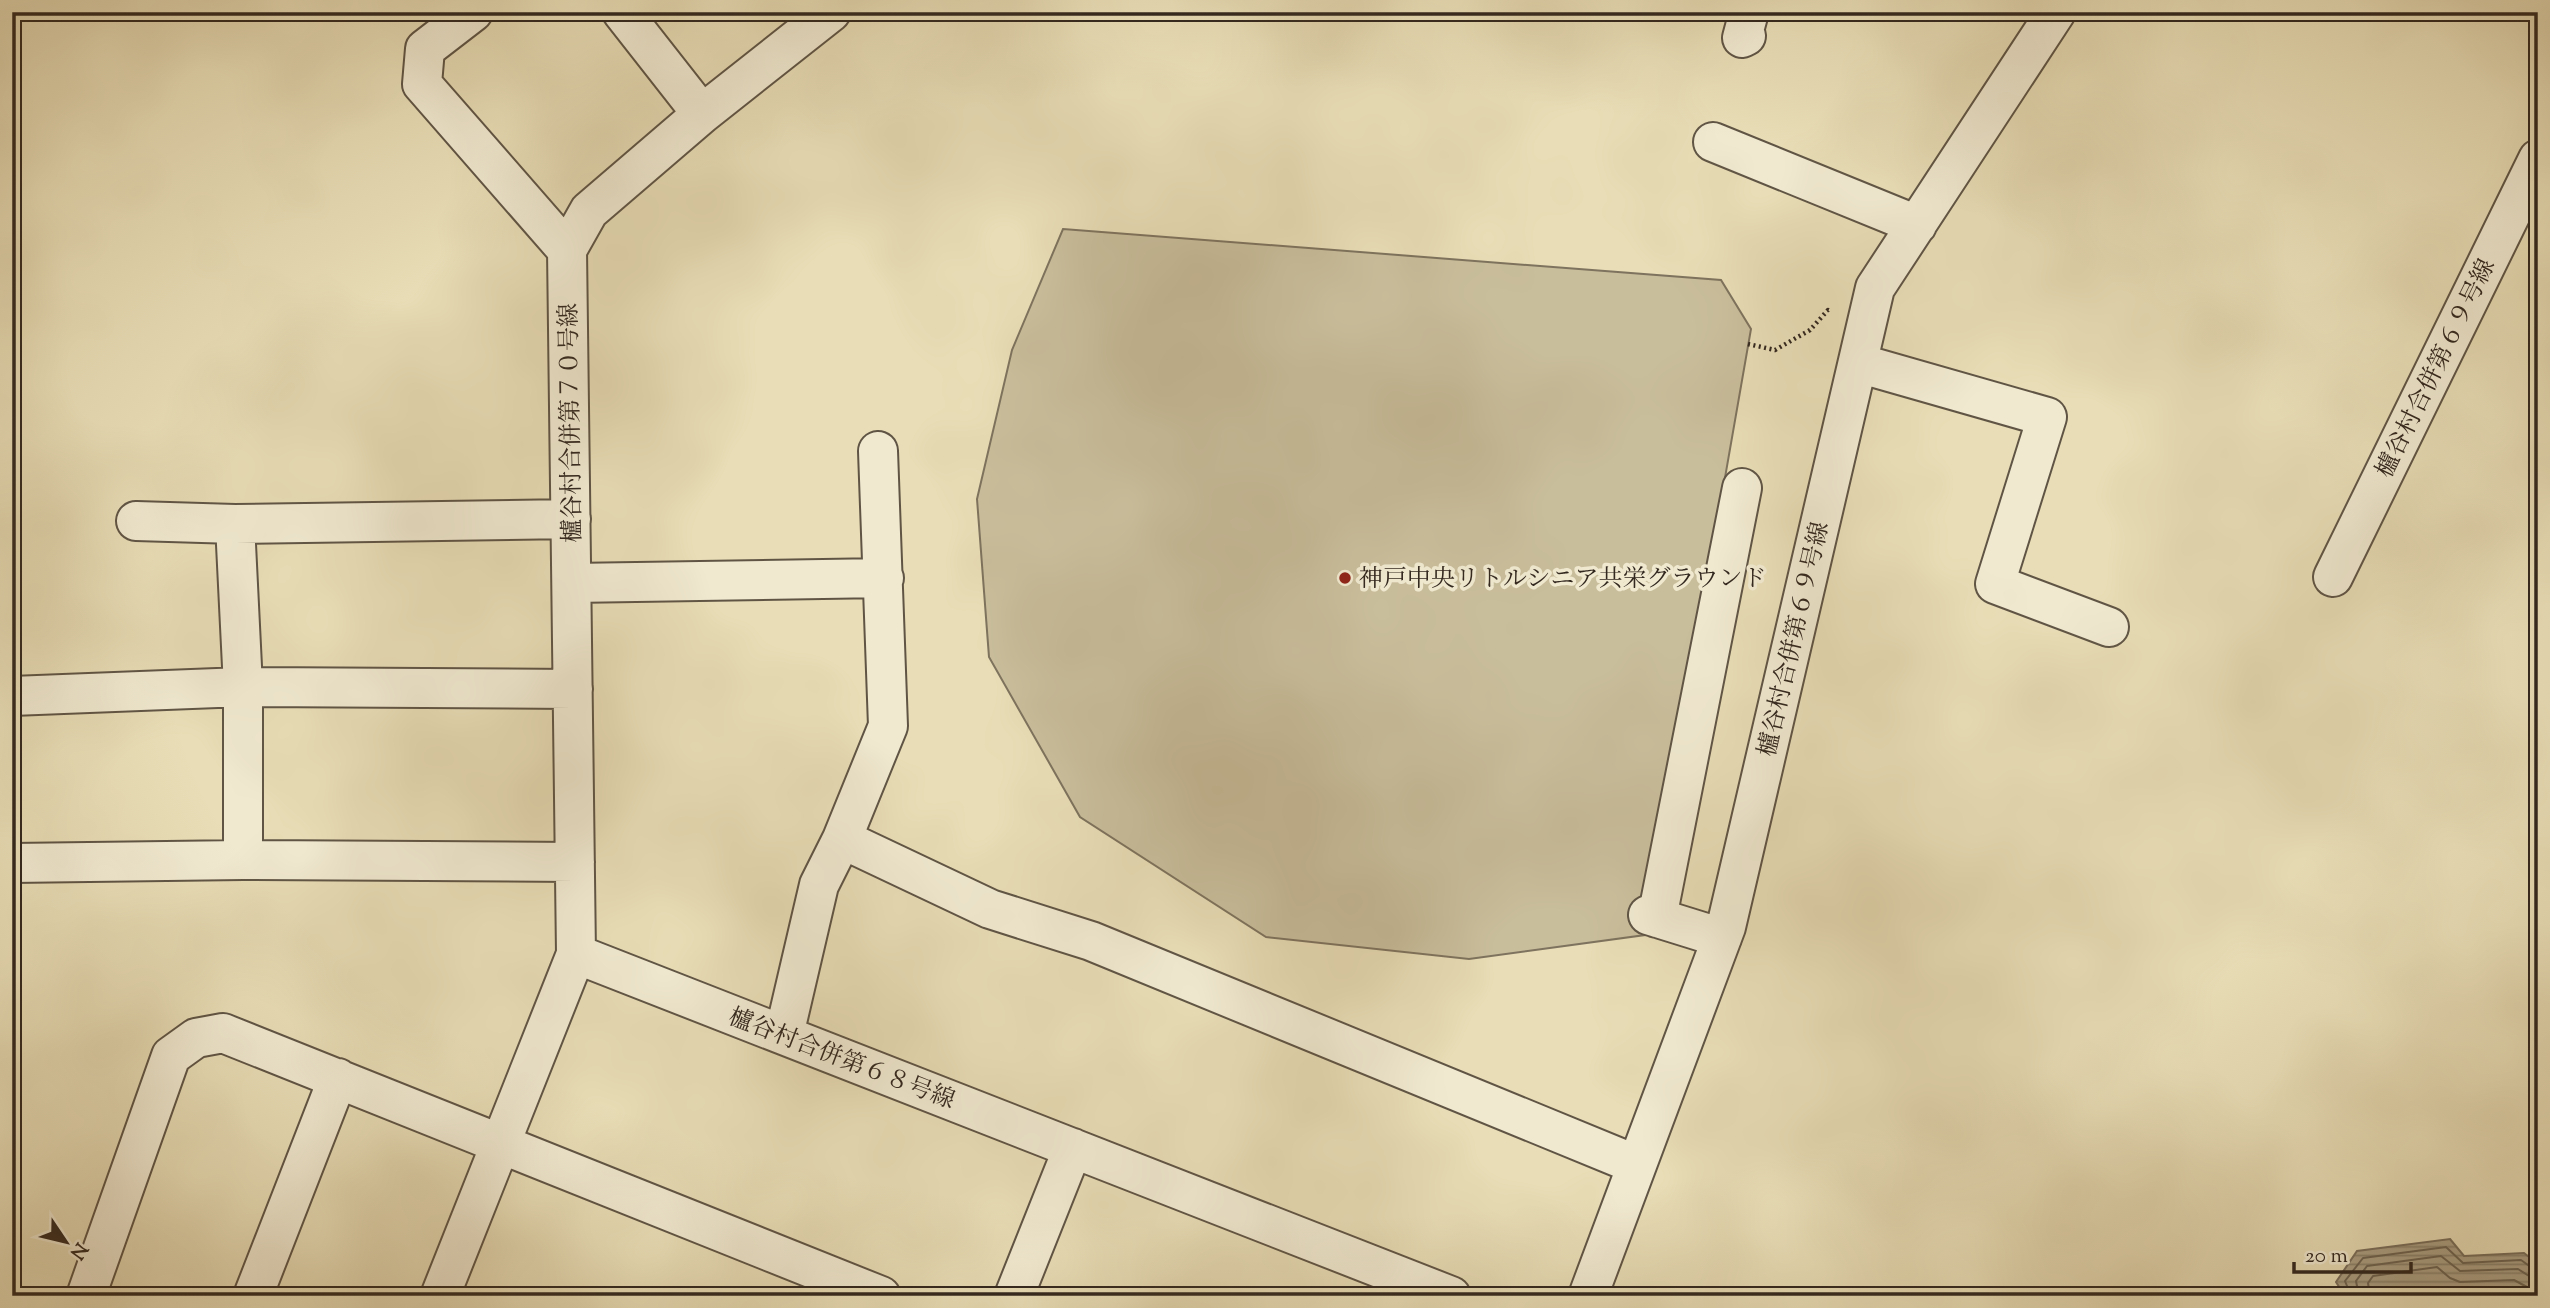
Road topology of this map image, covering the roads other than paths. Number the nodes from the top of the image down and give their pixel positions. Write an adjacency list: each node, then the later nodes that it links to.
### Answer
1 (473, 12): 9 (street)
2 (622, 12): 5 (street)
3 (831, 12): 5 (street, 櫨谷村合併第７０号線)
4 (2056, 12): 8 (street, 櫨谷村合併第６９号線)
5 (702, 114): 9 (street, 櫨谷村合併第７０号線)
6 (1713, 142): 8 (street)
7 (2538, 159): 16 (street, 櫨谷村合併第６９号線)
8 (1917, 225): 10 (street, 櫨谷村合併第６９号線)
9 (568, 250): 13 (street, 櫨谷村合併第７０号線)
10 (1858, 363): 19 (street); 27 (street, 櫨谷村合併第６９号線)
11 (878, 451): 17 (street)
12 (1742, 488): 27 (street)
13 (571, 519): 15 (street); 18 (street, 櫨谷村合併第７０号線)
14 (136, 521): 15 (street)
15 (235, 524): 20 (street)
16 (2333, 577)
17 (884, 578): 18 (street); 23 (street)
18 (572, 583): 21 (street, 櫨谷村合併第７０号線)
19 (2109, 627)
20 (243, 687): 21 (street); 22 (street); 24 (street)
21 (573, 689): 25 (street, 櫨谷村合併第７０号線)
22 (12, 696)
23 (842, 839): 29 (street); 33 (street)
24 (243, 860): 25 (street); 26 (street)
25 (575, 862): 28 (street, 櫨谷村合併第７０号線)
26 (12, 863)
27 (1721, 938): 33 (street, 櫨谷村合併第６９号線)
28 (576, 954): 29 (street, 櫨谷村合併第６８号線); 31 (street)
29 (784, 1035): 32 (street, 櫨谷村合併第６８号線)
30 (338, 1078): 31 (street); 34 (street); 35 (street)
31 (501, 1143): 36 (street); 37 (street)
32 (1073, 1148): 38 (street); 39 (street, 櫨谷村合併第６８号線)
33 (1637, 1165): 40 (street, 櫨谷村合併第６９号線)
34 (86, 1296)
35 (253, 1296)
36 (440, 1296)
37 (881, 1296)
38 (1014, 1296)
39 (1451, 1296)
40 (1588, 1296)

